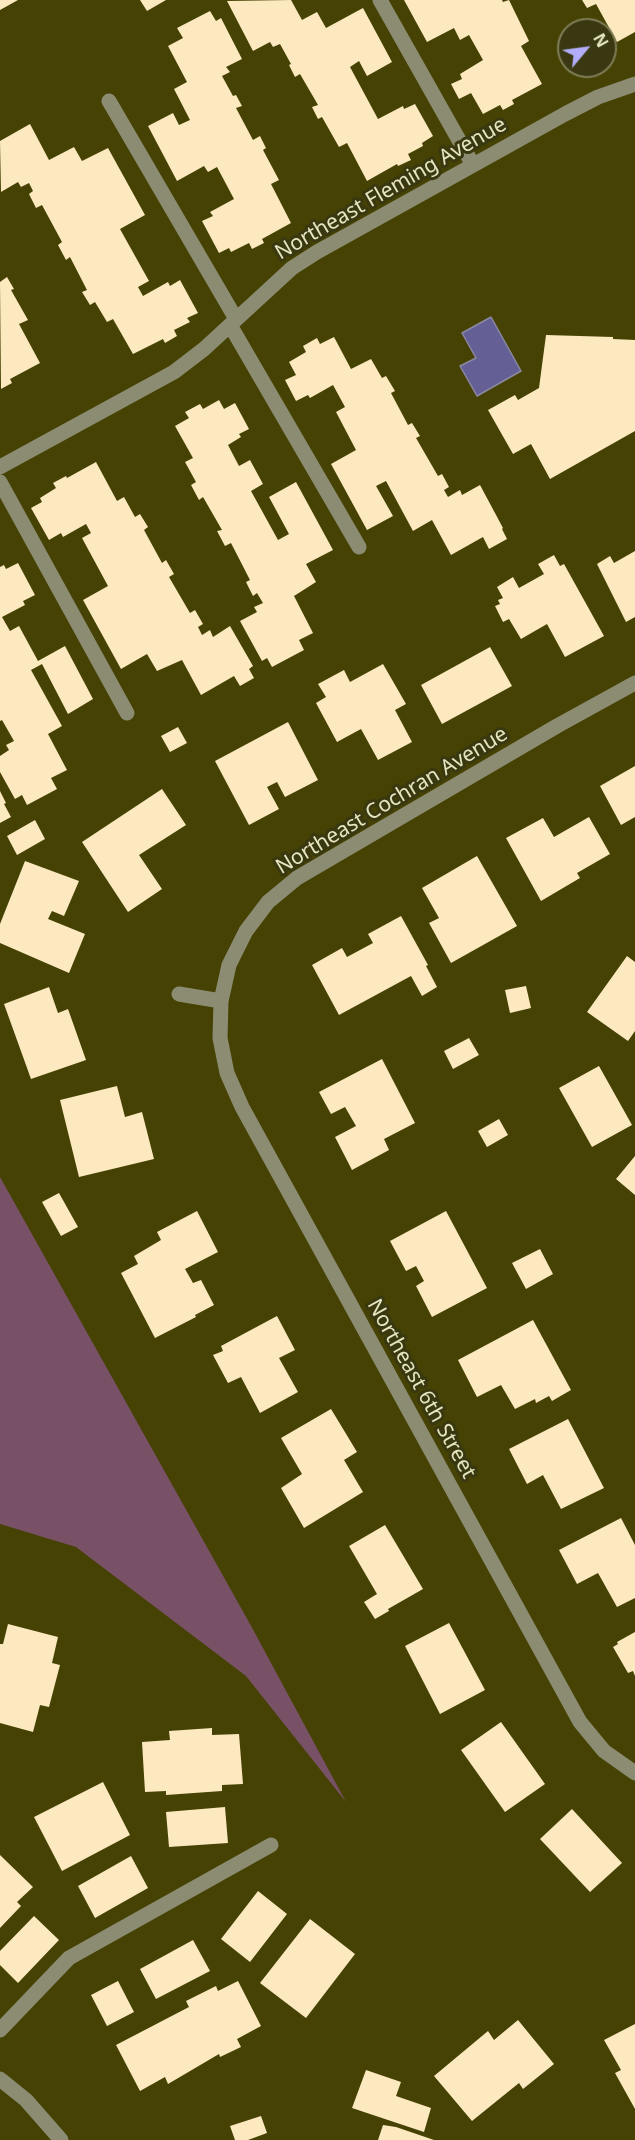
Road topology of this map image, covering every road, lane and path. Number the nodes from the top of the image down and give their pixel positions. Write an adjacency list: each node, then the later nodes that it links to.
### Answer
1 (380, 0): 4 (street)
2 (635, 84): 4 (street, Northeast Fleming Avenue)
3 (109, 101): 5 (street)
4 (473, 165): 5 (street, Northeast Fleming Avenue)
5 (233, 322): 6 (street, Northeast Fleming Avenue); 8 (street)
6 (0, 467)
7 (0, 482): 10 (street)
8 (359, 547)
9 (635, 683): 12 (street, Northeast Cochran Avenue)
10 (127, 713)
11 (179, 994): 12 (street)
12 (221, 1001): 13 (street, Northeast 6th Street)
13 (635, 1773)
14 (271, 1845): 15 (street)
15 (0, 2030)
16 (0, 2079): 17 (street)
17 (61, 2140)

